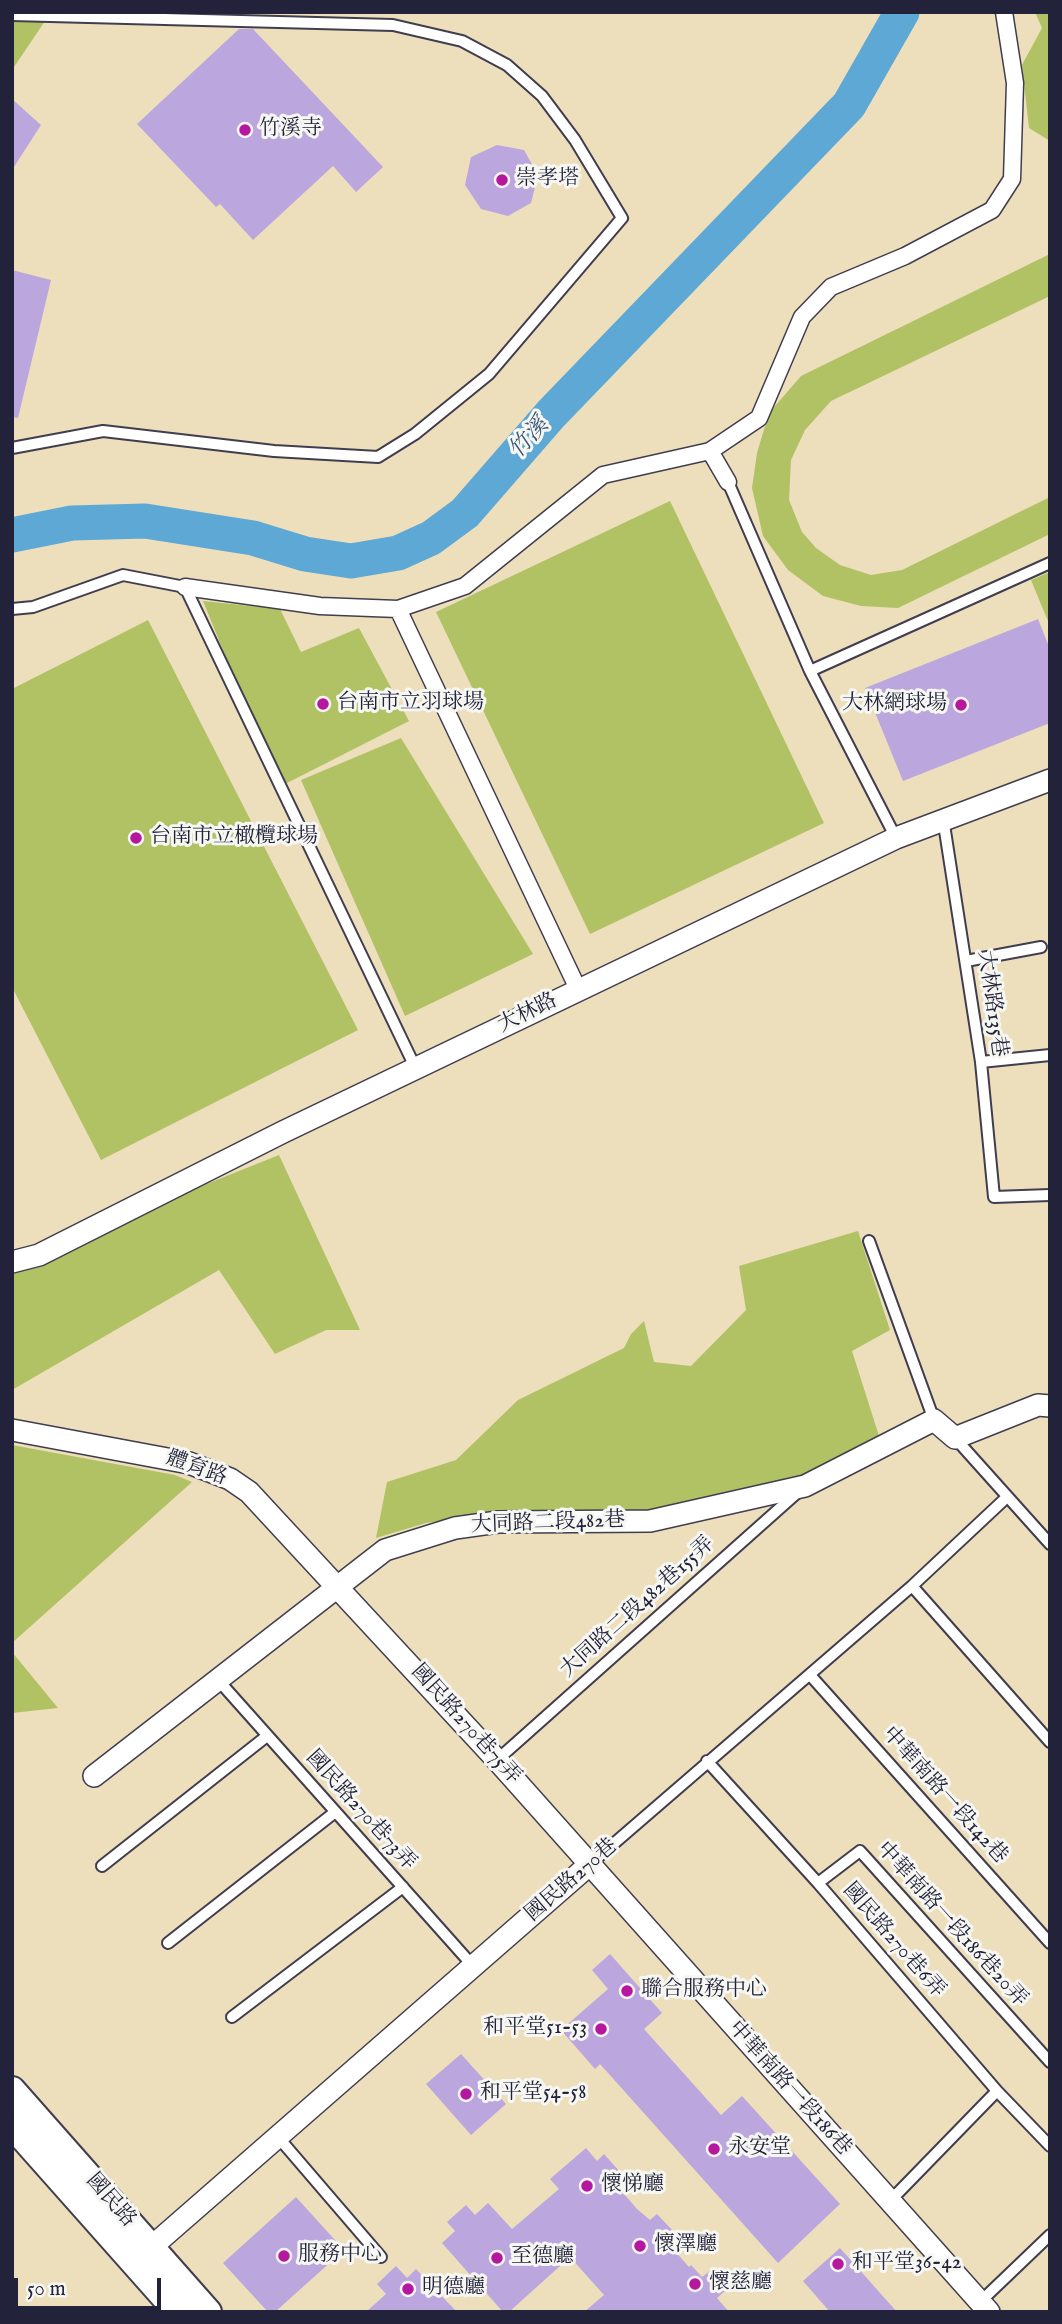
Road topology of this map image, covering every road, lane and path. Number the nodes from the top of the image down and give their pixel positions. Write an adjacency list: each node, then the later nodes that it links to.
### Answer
1 (1004, 12): 5 (street)
2 (12, 15): 3 (lane)
3 (302, 17): 4 (lane)
4 (12, 448)
5 (710, 452): 6 (street); 10 (street)
6 (728, 482): 11 (lane)
7 (1050, 563): 11 (lane)
8 (185, 587): 9 (lane); 10 (street); 20 (lane)
9 (12, 609)
10 (398, 609): 17 (street)
11 (810, 671): 14 (lane)
12 (1050, 780): 13 (street, 大林路)
13 (943, 818): 14 (street, 大林路); 16 (lane, 大林路135巷)
14 (896, 838): 17 (street, 大林路)
15 (1041, 947): 16 (lane)
16 (966, 961): 19 (lane, 大林路135巷)
17 (578, 989): 20 (street, 大林路)
18 (1050, 1055): 19 (lane)
19 (981, 1062): 21 (lane, 大林路135巷)
20 (416, 1069): 23 (street, 大林路)
21 (1050, 1195)
22 (869, 1241): 25 (lane)
23 (12, 1262)
24 (1050, 1406): 27 (street)
25 (934, 1420): 27 (street); 28 (street, 大同路二段482巷)
26 (12, 1430): 32 (street, 體育路)
27 (955, 1438): 29 (lane)
28 (805, 1486): 32 (street, 大同路二段482巷); 37 (lane, 大同路二段482巷155弄)
29 (1007, 1497): 30 (lane); 31 (lane, 國民路270巷)
30 (1050, 1544)
31 (912, 1586): 33 (lane, 國民路270巷); 36 (lane)
32 (339, 1587): 34 (street, 大同路二段482巷); 37 (street, 國民路270巷75弄)
33 (810, 1675): 38 (lane, 國民路270巷); 46 (lane, 中華南路一段142巷)
34 (219, 1681): 35 (lane, 國民路270巷73弄); 39 (street, 大同路二段482巷)
35 (267, 1736): 40 (lane, 國民路270巷73弄); 42 (lane)
36 (1050, 1742)
37 (497, 1760): 41 (street, 國民路270巷75弄)
38 (707, 1761): 41 (lane, 國民路270巷); 43 (lane, 國民路270巷6弄)
39 (94, 1776)
40 (334, 1813): 44 (lane, 國民路270巷73弄); 45 (lane)
41 (589, 1865): 47 (street, 國民路270巷); 56 (street, 中華南路一段186巷)
42 (102, 1866)
43 (818, 1883): 49 (lane, 中華南路一段186巷20弄); 51 (lane, 國民路270巷6弄)
44 (403, 1887): 47 (lane, 國民路270巷73弄); 48 (lane)
45 (168, 1943)
46 (1050, 1943)
47 (473, 1966): 53 (street, 國民路270巷)
48 (232, 2017)
49 (1050, 2062)
50 (12, 2090): 55 (street, 國民路)
51 (997, 2091): 54 (lane, 國民路270巷6弄); 56 (lane)
52 (12, 2125): 55 (street, 國民路)
53 (278, 2137): 58 (street, 國民路270巷); 59 (lane)
54 (1050, 2146)
55 (59, 2161): 58 (street, 國民路)
56 (890, 2201): 60 (street, 中華南路一段186巷)
57 (1050, 2235): 60 (lane)
58 (143, 2254): 61 (street, 國民路); 62 (street, 國民路)
59 (381, 2257)
60 (985, 2307)
61 (178, 2312)
62 (208, 2312)

